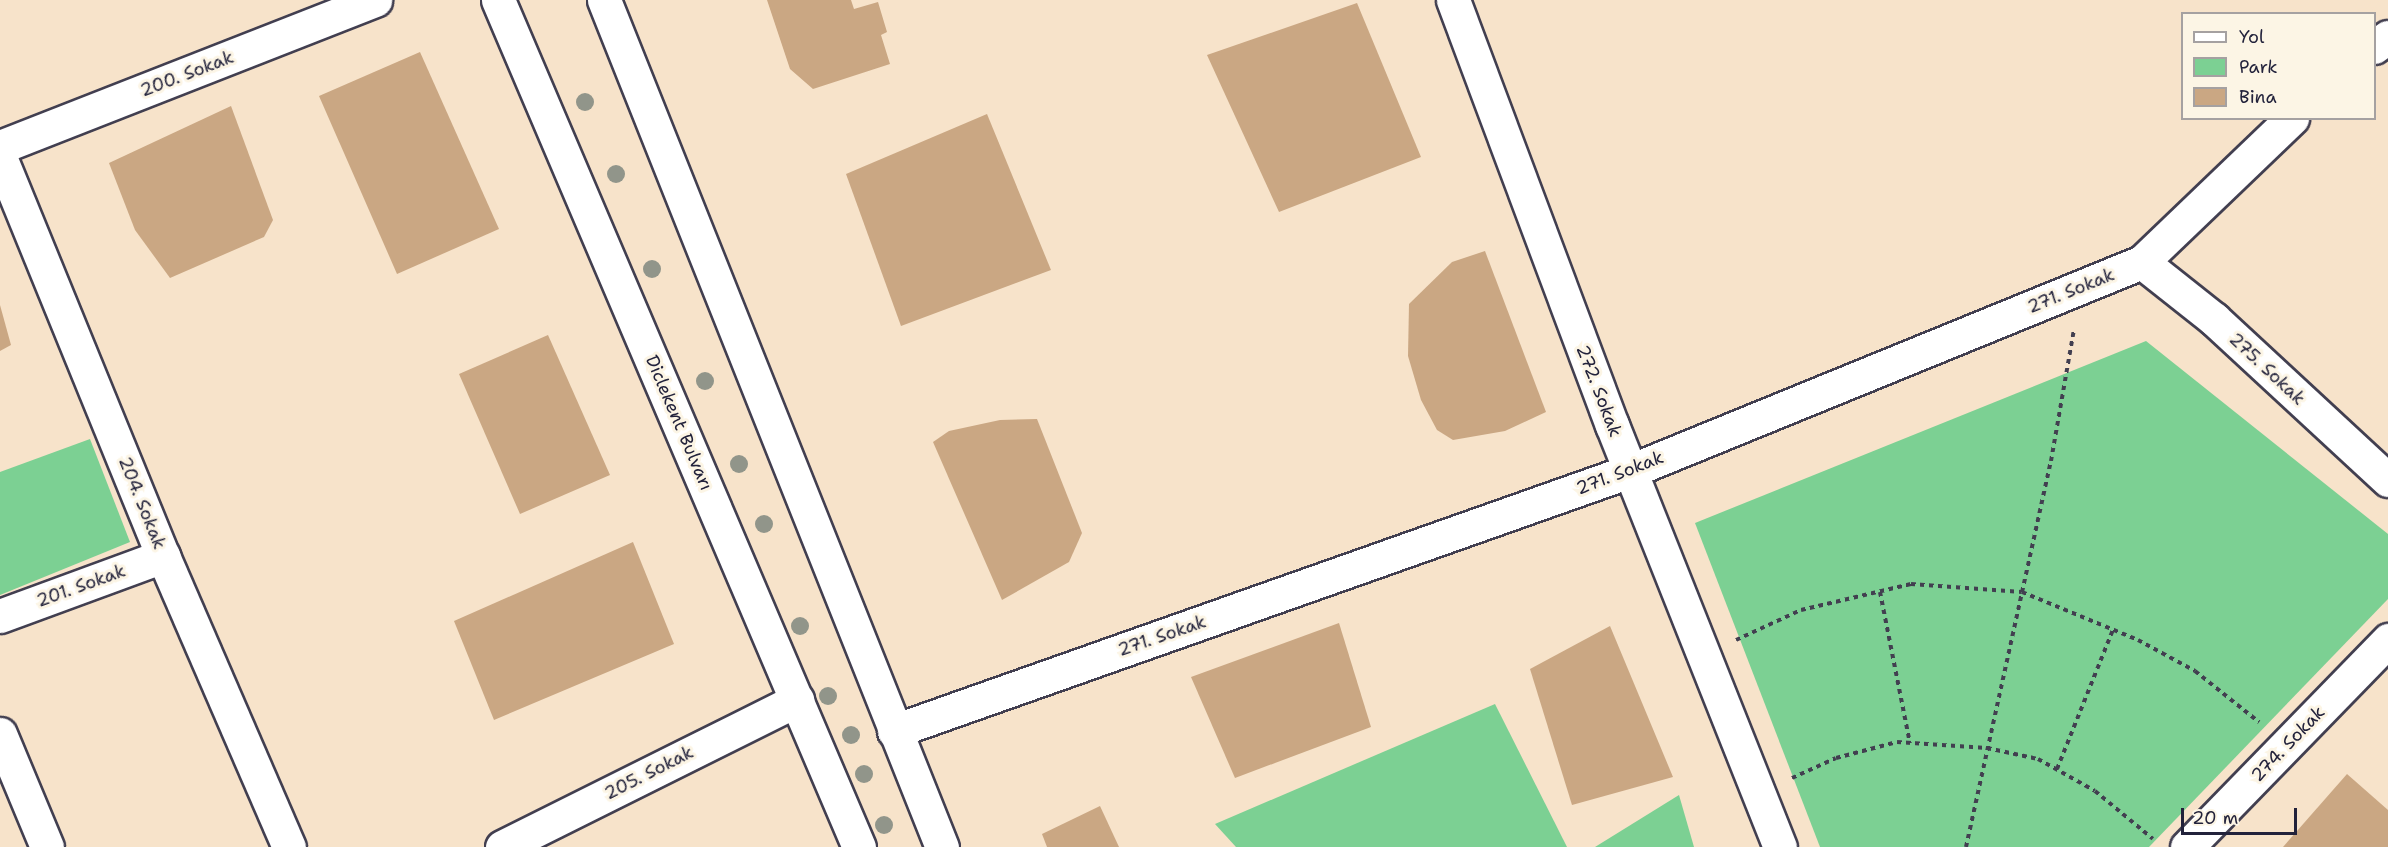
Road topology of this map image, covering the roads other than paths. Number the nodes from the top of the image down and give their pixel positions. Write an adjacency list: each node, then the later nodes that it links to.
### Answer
1 (375, 0): 6 (street, 200. Sokak)
2 (498, 0): 14 (street, Diclekent Bulvarı)
3 (604, 0): 15 (street)
4 (1453, 0): 9 (street, 272. Sokak)
5 (2290, 120): 8 (street, 271. Sokak)
6 (0, 147)
7 (0, 157): 11 (street, 204. Sokak)
8 (2142, 262): 9 (street, 271. Sokak); 10 (street, 275. Sokak)
9 (1630, 471): 15 (street, 271. Sokak); 22 (street, 272. Sokak)
10 (2388, 480)
11 (163, 556): 12 (street, 201. Sokak); 18 (street, 204. Sokak)
12 (0, 616)
13 (2388, 640): 23 (street, 274. Sokak)
14 (797, 700): 19 (street, 205. Sokak); 20 (street, Diclekent Bulvarı)
15 (894, 731): 21 (street)
16 (0, 734): 17 (street)
17 (47, 847)
18 (289, 847)
19 (502, 847)
20 (859, 847)
21 (942, 847)
22 (1780, 847)
23 (2187, 847)

